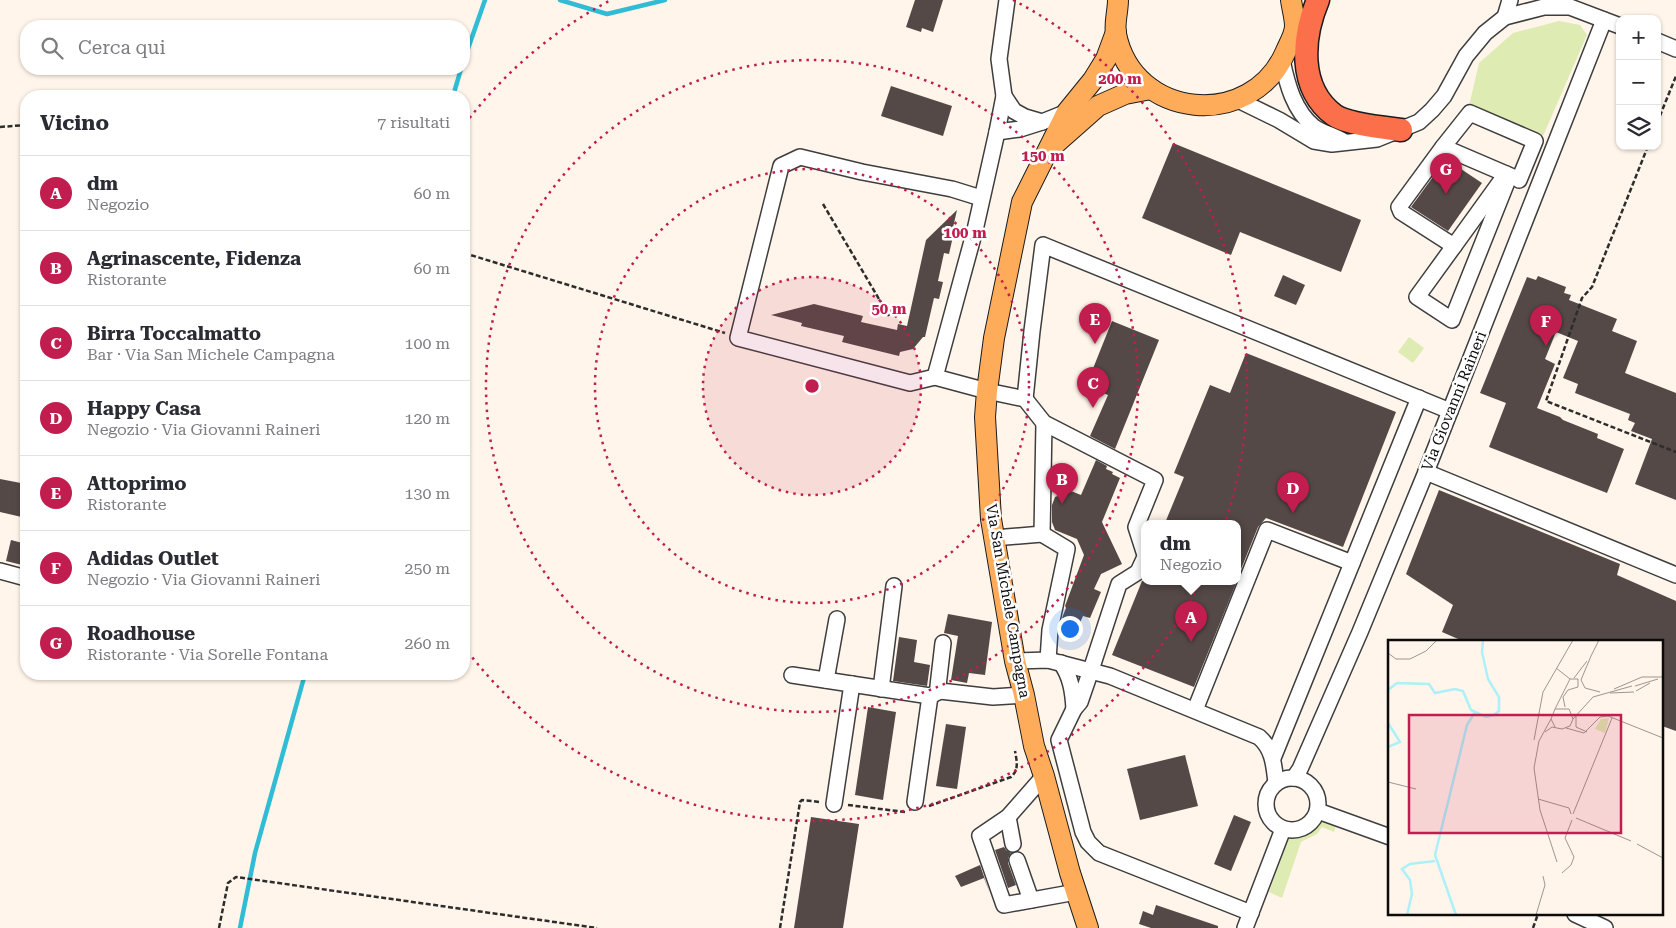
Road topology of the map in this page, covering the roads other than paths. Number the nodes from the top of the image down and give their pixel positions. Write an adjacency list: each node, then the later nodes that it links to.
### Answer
1 (1007, 0): 15 (street)
2 (1118, 0): 10 (main road, Via San Michele Campagna)
3 (1291, 0): 9 (main road)
4 (1317, 0): 9 (highway); 19 (highway)
5 (1510, 0): 6 (street)
6 (1505, 17): 7 (street); 19 (street)
7 (1604, 20): 8 (street); 25 (street, Via Giovanni Raineri)
8 (1616, 24)
9 (1295, 28): 13 (main road, Via San Michele Campagna)
10 (1116, 32): 14 (main road, Via San Michele Campagna); 17 (main road, Via San Michele Campagna)
11 (1661, 43): 12 (street)
12 (1676, 49)
13 (1282, 60): 16 (main road, Via San Michele Campagna); 21 (street)
14 (1151, 89): 16 (main road, Via San Michele Campagna); 23 (main road, Via San Michele Campagna)
15 (1004, 96): 18 (street); 20 (street)
16 (1238, 100): 21 (street)
17 (1067, 112): 18 (street); 23 (main road, Via San Michele Campagna)
18 (1042, 122): 20 (street)
19 (1401, 130): 21 (street)
20 (997, 132): 26 (street)
21 (1346, 143)
22 (1443, 147): 24 (street); 24 (street); 27 (street)
23 (1046, 153): 29 (main road, Via San Michele Campagna)
24 (1511, 176): 25 (street); 27 (street); 27 (street)
25 (1538, 188): 32 (street, Via Giovanni Raineri)
26 (981, 198): 28 (street); 28 (street)
27 (1454, 246)
28 (935, 377): 29 (street)
29 (987, 391): 31 (street); 36 (main road, Via San Michele Campagna)
30 (1419, 398): 31 (street); 32 (street); 38 (street)
31 (1025, 399): 33 (street)
32 (1450, 411): 34 (street, Via Giovanni Raineri)
33 (1044, 423): 35 (street); 37 (street)
34 (1426, 472): 41 (street); 59 (street, Via Giovanni Raineri)
35 (1042, 534): 36 (street); 47 (street)
36 (994, 538): 46 (main road, Via San Michele Campagna)
37 (1141, 543)
38 (1352, 563): 56 (street); 57 (street)
39 (1141, 565): 48 (street)
40 (0, 571): 42 (street)
41 (1676, 575)
42 (20, 576)
43 (894, 586): 52 (street)
44 (837, 619): 50 (street)
45 (943, 643): 53 (street)
46 (1015, 661): 47 (street); 54 (main road, Via San Michele Campagna)
47 (1054, 661): 48 (street); 55 (street)
48 (1091, 670): 55 (street); 56 (street)
49 (792, 675): 50 (street)
50 (826, 680): 51 (street)
51 (852, 684): 52 (street); 61 (street)
52 (881, 689): 53 (street)
53 (935, 694): 54 (street); 62 (street)
54 (1024, 695): 58 (main road, Via San Michele Campagna)
55 (1074, 709): 71 (street)
56 (1195, 710): 57 (street)
57 (1273, 758): 60 (street)
58 (1044, 776): 64 (street); 69 (main road, Via San Michele Campagna)
59 (1294, 778): 60 (street); 63 (street)
60 (1276, 783): 65 (street)
61 (834, 804)
62 (917, 807)
63 (1318, 811): 65 (street); 66 (street)
64 (1008, 817): 67 (street); 70 (street)
65 (1283, 829): 71 (street)
66 (1388, 836)
67 (1012, 844)
68 (1017, 860): 70 (street)
69 (1076, 892): 70 (street); 73 (main road, Via San Michele Campagna)
70 (1031, 900)
71 (1251, 913): 74 (street)
72 (1579, 916): 75 (street)
73 (1088, 928)
74 (1245, 928)
75 (1605, 928)

